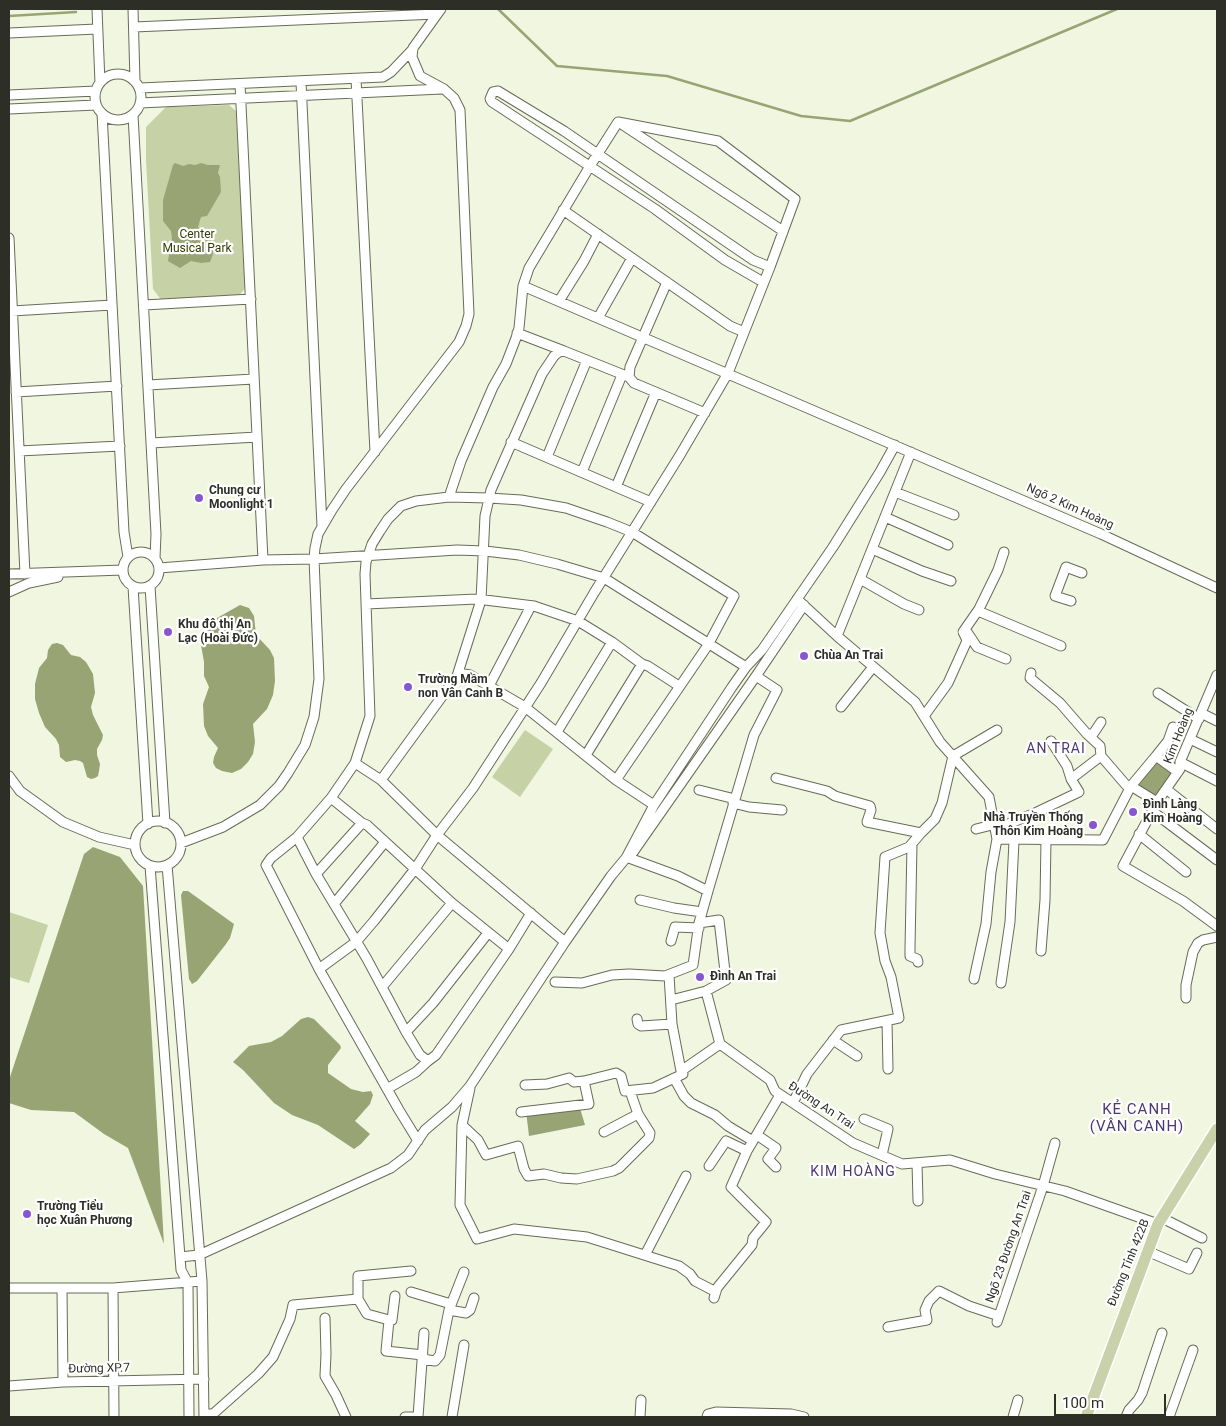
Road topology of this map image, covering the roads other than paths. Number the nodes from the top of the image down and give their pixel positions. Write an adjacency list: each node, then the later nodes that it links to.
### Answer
1 (97, 9): 5 (street)
2 (133, 9): 4 (street)
3 (439, 11): 4 (street); 7 (street)
4 (134, 27): 11 (street)
5 (97, 29): 6 (street); 12 (street)
6 (9, 33)
7 (413, 48): 8 (street); 13 (street)
8 (356, 79): 9 (street); 14 (street)
9 (301, 82): 10 (street); 16 (street)
10 (240, 84): 11 (street); 17 (street)
11 (137, 85): 12 (street); 18 (street)
12 (98, 87): 15 (street); 20 (street)
13 (444, 89): 14 (street); 59 (street)
14 (357, 92): 16 (street); 59 (street)
15 (9, 95)
16 (302, 95): 17 (street); 70 (street)
17 (241, 98): 18 (street); 34 (street)
18 (140, 103): 21 (street)
19 (9, 109): 20 (street)
20 (99, 109): 21 (street); 36 (street)
21 (134, 115): 37 (street)
22 (618, 122): 23 (street); 26 (street); 26 (street)
23 (598, 154): 24 (street); 24 (street); 30 (street)
24 (590, 166): 25 (street); 32 (street)
25 (563, 210): 27 (street); 33 (street)
26 (783, 231): 30 (street)
27 (598, 234): 29 (street); 35 (street)
28 (9, 238): 38 (street)
29 (632, 258): 31 (street); 39 (street)
30 (770, 267): 32 (street)
31 (667, 282): 40 (street); 42 (street)
32 (763, 282): 40 (street)
33 (523, 286): 35 (street, Ngõ 2 Kim Hoàng); 41 (street)
34 (251, 299): 37 (street); 47 (street)
35 (558, 301): 39 (street, Ngõ 2 Kim Hoàng)
36 (112, 305): 38 (street); 49 (street)
37 (144, 305): 48 (street)
38 (12, 311): 50 (street)
39 (598, 318): 42 (street, Ngõ 2 Kim Hoàng)
40 (744, 332): 45 (street)
41 (517, 333): 43 (street); 65 (street)
42 (643, 337): 45 (street, Ngõ 2 Kim Hoàng); 46 (street)
43 (564, 351): 44 (street); 55 (street)
44 (587, 360): 46 (street); 61 (street)
45 (728, 373): 52 (street); 56 (street, Ngõ 2 Kim Hoàng)
46 (625, 376): 51 (street); 62 (street)
47 (254, 379): 48 (street); 53 (street)
48 (148, 385): 54 (street)
49 (117, 386): 50 (street); 57 (street)
50 (16, 392): 58 (street)
51 (656, 392): 52 (street); 63 (street)
52 (705, 413): 67 (street)
53 (257, 437): 54 (street); 80 (street)
54 (151, 442): 78 (street)
55 (511, 442): 61 (street); 66 (street)
56 (895, 445): 60 (street, Ngõ 2 Kim Hoàng); 96 (street)
57 (120, 446): 58 (street); 77 (street)
58 (19, 451): 86 (street)
59 (375, 452): 70 (street)
60 (911, 452): 64 (street); 92 (street, Ngõ 2 Kim Hoàng)
61 (547, 457): 62 (street)
62 (582, 472): 63 (street)
63 (616, 487): 67 (street)
64 (895, 492): 68 (street); 69 (street)
65 (449, 497): 66 (street); 76 (street)
66 (489, 498): 71 (street); 74 (street)
67 (651, 502): 71 (street)
68 (954, 515)
69 (885, 517): 72 (street); 73 (street)
70 (322, 526): 79 (street)
71 (632, 532): 87 (street); 105 (street)
72 (948, 545)
73 (872, 549): 88 (street); 89 (street)
74 (485, 551): 76 (street); 87 (street); 94 (street)
75 (1004, 552): 100 (street)
76 (368, 555): 79 (street); 97 (street)
77 (128, 557): 78 (street); 82 (street)
78 (155, 558): 81 (street)
79 (314, 559): 80 (street); 167 (street)
80 (264, 560): 81 (street)
81 (159, 568): 90 (street)
82 (123, 570): 83 (street); 91 (street)
83 (71, 573): 86 (street); 93 (street)
84 (1082, 573): 95 (street)
85 (9, 574): 86 (street)
86 (25, 574)
87 (604, 578): 101 (street); 105 (street)
88 (860, 579): 99 (street); 103 (street)
89 (951, 580)
90 (150, 586): 91 (street); 153 (street)
91 (133, 587): 155 (street)
92 (1217, 588)
93 (9, 592)
94 (481, 600): 97 (street); 98 (street); 113 (street)
95 (1071, 601)
96 (801, 602): 103 (street); 110 (street); 114 (street)
97 (366, 604): 136 (street)
98 (531, 606): 101 (street); 115 (street)
99 (919, 610)
100 (978, 610): 102 (street); 106 (street)
101 (578, 621): 104 (street); 118 (street)
102 (964, 631): 107 (street); 120 (street)
103 (837, 636): 109 (street)
104 (612, 642): 108 (street); 126 (street)
105 (708, 645): 110 (street); 116 (street)
106 (1061, 646)
107 (1006, 659)
108 (642, 664): 116 (street); 131 (street)
109 (873, 666): 119 (street); 120 (street)
110 (746, 667): 150 (street)
111 (1031, 673): 127 (street)
112 (1217, 675): 121 (street, Kim Hoàng)
113 (457, 676): 115 (street); 141 (street)
114 (756, 676): 148 (street); 176 (street)
115 (489, 686): 118 (street)
116 (679, 686): 142 (street)
117 (1158, 693): 121 (street)
118 (525, 707): 126 (street); 161 (street)
119 (841, 707)
120 (924, 716): 132 (street)
121 (1200, 716): 122 (street); 128 (street, Kim Hoàng)
122 (1217, 721)
123 (1101, 722): 127 (street)
124 (1173, 727): 134 (street)
125 (997, 730): 132 (street)
126 (557, 732): 131 (street)
127 (1088, 734): 133 (street)
128 (1190, 739): 130 (street); 135 (street, Kim Hoàng)
129 (1051, 741): 140 (street)
130 (1217, 752)
131 (586, 755): 142 (street)
132 (953, 756): 156 (street); 159 (street)
133 (1100, 756): 140 (street); 144 (street)
134 (1156, 756): 137 (street); 144 (street)
135 (1180, 762): 137 (street, Kim Hoàng); 143 (street)
136 (354, 764): 141 (street); 147 (street)
137 (1178, 772): 145 (street, Kim Hoàng)
138 (9, 776): 169 (street)
139 (776, 778): 159 (street)
140 (1071, 779): 156 (street)
141 (381, 780): 161 (street)
142 (616, 780): 150 (street)
143 (1217, 781)
144 (1131, 786): 149 (street); 164 (street)
145 (1166, 789): 149 (street, Kim Hoàng); 158 (street)
146 (699, 790): 148 (street)
147 (331, 798): 154 (street); 162 (street)
148 (734, 801): 151 (street); 176 (street)
149 (1157, 802): 152 (street, Kim Hoàng)
150 (654, 805): 188 (street)
151 (782, 810)
152 (1152, 811): 160 (street, Kim Hoàng); 170 (street)
153 (165, 823): 155 (street); 167 (street)
154 (362, 823): 166 (street); 175 (street)
155 (148, 824): 169 (street)
156 (996, 826): 157 (street); 163 (street)
157 (976, 829)
158 (1217, 829)
159 (921, 833): 168 (street)
160 (1139, 834): 174 (street); 183 (street, Kim Hoàng)
161 (437, 835): 173 (street); 181 (street)
162 (297, 838): 175 (street); 192 (street)
163 (998, 839): 165 (street); 194 (street)
164 (1046, 840): 165 (street); 190 (street)
165 (1014, 841): 196 (street)
166 (385, 842): 173 (street); 179 (street)
167 (181, 843): 171 (street)
168 (912, 844): 191 (street); 202 (street)
169 (135, 845): 172 (street)
170 (1217, 860)
171 (167, 865): 172 (street); 240 (street)
172 (150, 866): 242 (street)
173 (415, 869): 178 (street); 187 (street)
174 (1186, 872)
175 (316, 874): 179 (street)
176 (708, 891): 180 (street)
177 (640, 900): 180 (street)
178 (452, 903): 184 (street); 197 (street)
179 (334, 904): 187 (street)
180 (702, 912): 182 (street)
181 (531, 913): 188 (street); 189 (street)
182 (699, 926): 186 (street); 193 (street); 198 (street)
183 (1217, 926)
184 (488, 933): 189 (street); 204 (street)
185 (1217, 937): 199 (street)
186 (671, 941)
187 (356, 942): 192 (street); 197 (street)
188 (565, 942): 214 (street)
189 (509, 949): 208 (street)
190 (1041, 951)
191 (918, 962)
192 (319, 969): 215 (street)
193 (669, 975): 195 (street); 200 (street)
194 (974, 980)
195 (555, 982)
196 (1001, 982)
197 (382, 987): 204 (street)
198 (706, 991): 200 (street); 206 (street)
199 (1186, 998)
200 (671, 1000): 203 (street)
201 (637, 1019): 203 (street)
202 (887, 1021): 205 (street); 209 (street)
203 (672, 1024): 210 (street)
204 (406, 1032): 208 (street)
205 (833, 1040): 207 (street); 218 (street)
206 (720, 1044): 210 (street); 217 (street, Đường An Trai)
207 (856, 1056)
208 (428, 1062): 215 (street)
209 (888, 1069)
210 (681, 1071): 211 (street)
211 (674, 1078): 216 (street); 225 (street)
212 (584, 1081): 213 (street); 216 (street); 219 (street)
213 (525, 1085)
214 (470, 1086): 222 (street); 226 (street)
215 (387, 1089): 226 (street)
216 (630, 1091): 220 (street)
217 (780, 1094): 218 (street, Đường An Trai); 225 (street)
218 (793, 1103): 229 (street, Đường An Trai)
219 (521, 1112)
220 (638, 1114): 222 (street); 224 (street)
221 (864, 1119): 229 (street)
222 (462, 1125): 241 (street)
223 (1217, 1130): 236 (main road, Đường Tỉnh 422B)
224 (604, 1132)
225 (755, 1138): 228 (street); 232 (street)
226 (418, 1141): 240 (street)
227 (1055, 1143): 234 (street, Ngõ 23 Đường An Trai)
228 (747, 1151): 231 (street); 241 (street)
229 (882, 1155): 230 (street, Đường An Trai)
230 (917, 1163): 234 (street, Đường An Trai); 235 (street)
231 (709, 1166)
232 (776, 1167)
233 (686, 1176): 241 (street)
234 (1043, 1186): 236 (street, Đường An Trai); 257 (street, Ngõ 23 Đường An Trai)
235 (918, 1201)
236 (1160, 1221): 237 (street, Đường An Trai); 238 (main road, Đường Tỉnh 422B)
237 (1202, 1238)
238 (1147, 1251): 239 (street); 280 (main road, Đường Tỉnh 422B)
239 (1197, 1253)
240 (199, 1255): 242 (street); 245 (street)
241 (645, 1255)
242 (180, 1257): 246 (street)
243 (411, 1271): 253 (street)
244 (464, 1272): 254 (street)
245 (202, 1281): 246 (street); 263 (street)
246 (188, 1283): 248 (street); 264 (street)
247 (9, 1288): 249 (street)
248 (112, 1288): 249 (street); 265 (street)
249 (62, 1289): 266 (street)
250 (411, 1292): 254 (street)
251 (395, 1296): 256 (street)
252 (474, 1298): 254 (street)
253 (358, 1299): 256 (street); 270 (street)
254 (450, 1307): 262 (street)
255 (326, 1318): 273 (street)
256 (388, 1320): 262 (street)
257 (888, 1327)
258 (424, 1333): 262 (street)
259 (1162, 1334): 281 (street)
260 (464, 1345): 275 (street)
261 (1193, 1350): 282 (street)
262 (423, 1357): 274 (street)
263 (204, 1379): 264 (street, Đường XP.7); 270 (street)
264 (189, 1380): 265 (street, Đường XP.7); 272 (street)
265 (114, 1381): 266 (street, Đường XP.7); 271 (street)
266 (63, 1382): 267 (street, Đường XP.7)
267 (9, 1386)
268 (642, 1400): 276 (street)
269 (1018, 1400): 279 (street)
270 (204, 1416)
271 (114, 1417)
272 (189, 1417)
273 (346, 1417)
274 (405, 1417)
275 (452, 1417)
276 (640, 1417)
277 (707, 1417): 278 (street)
278 (804, 1417)
279 (1013, 1417)
280 (1087, 1417)
281 (1126, 1417)
282 (1169, 1417)

